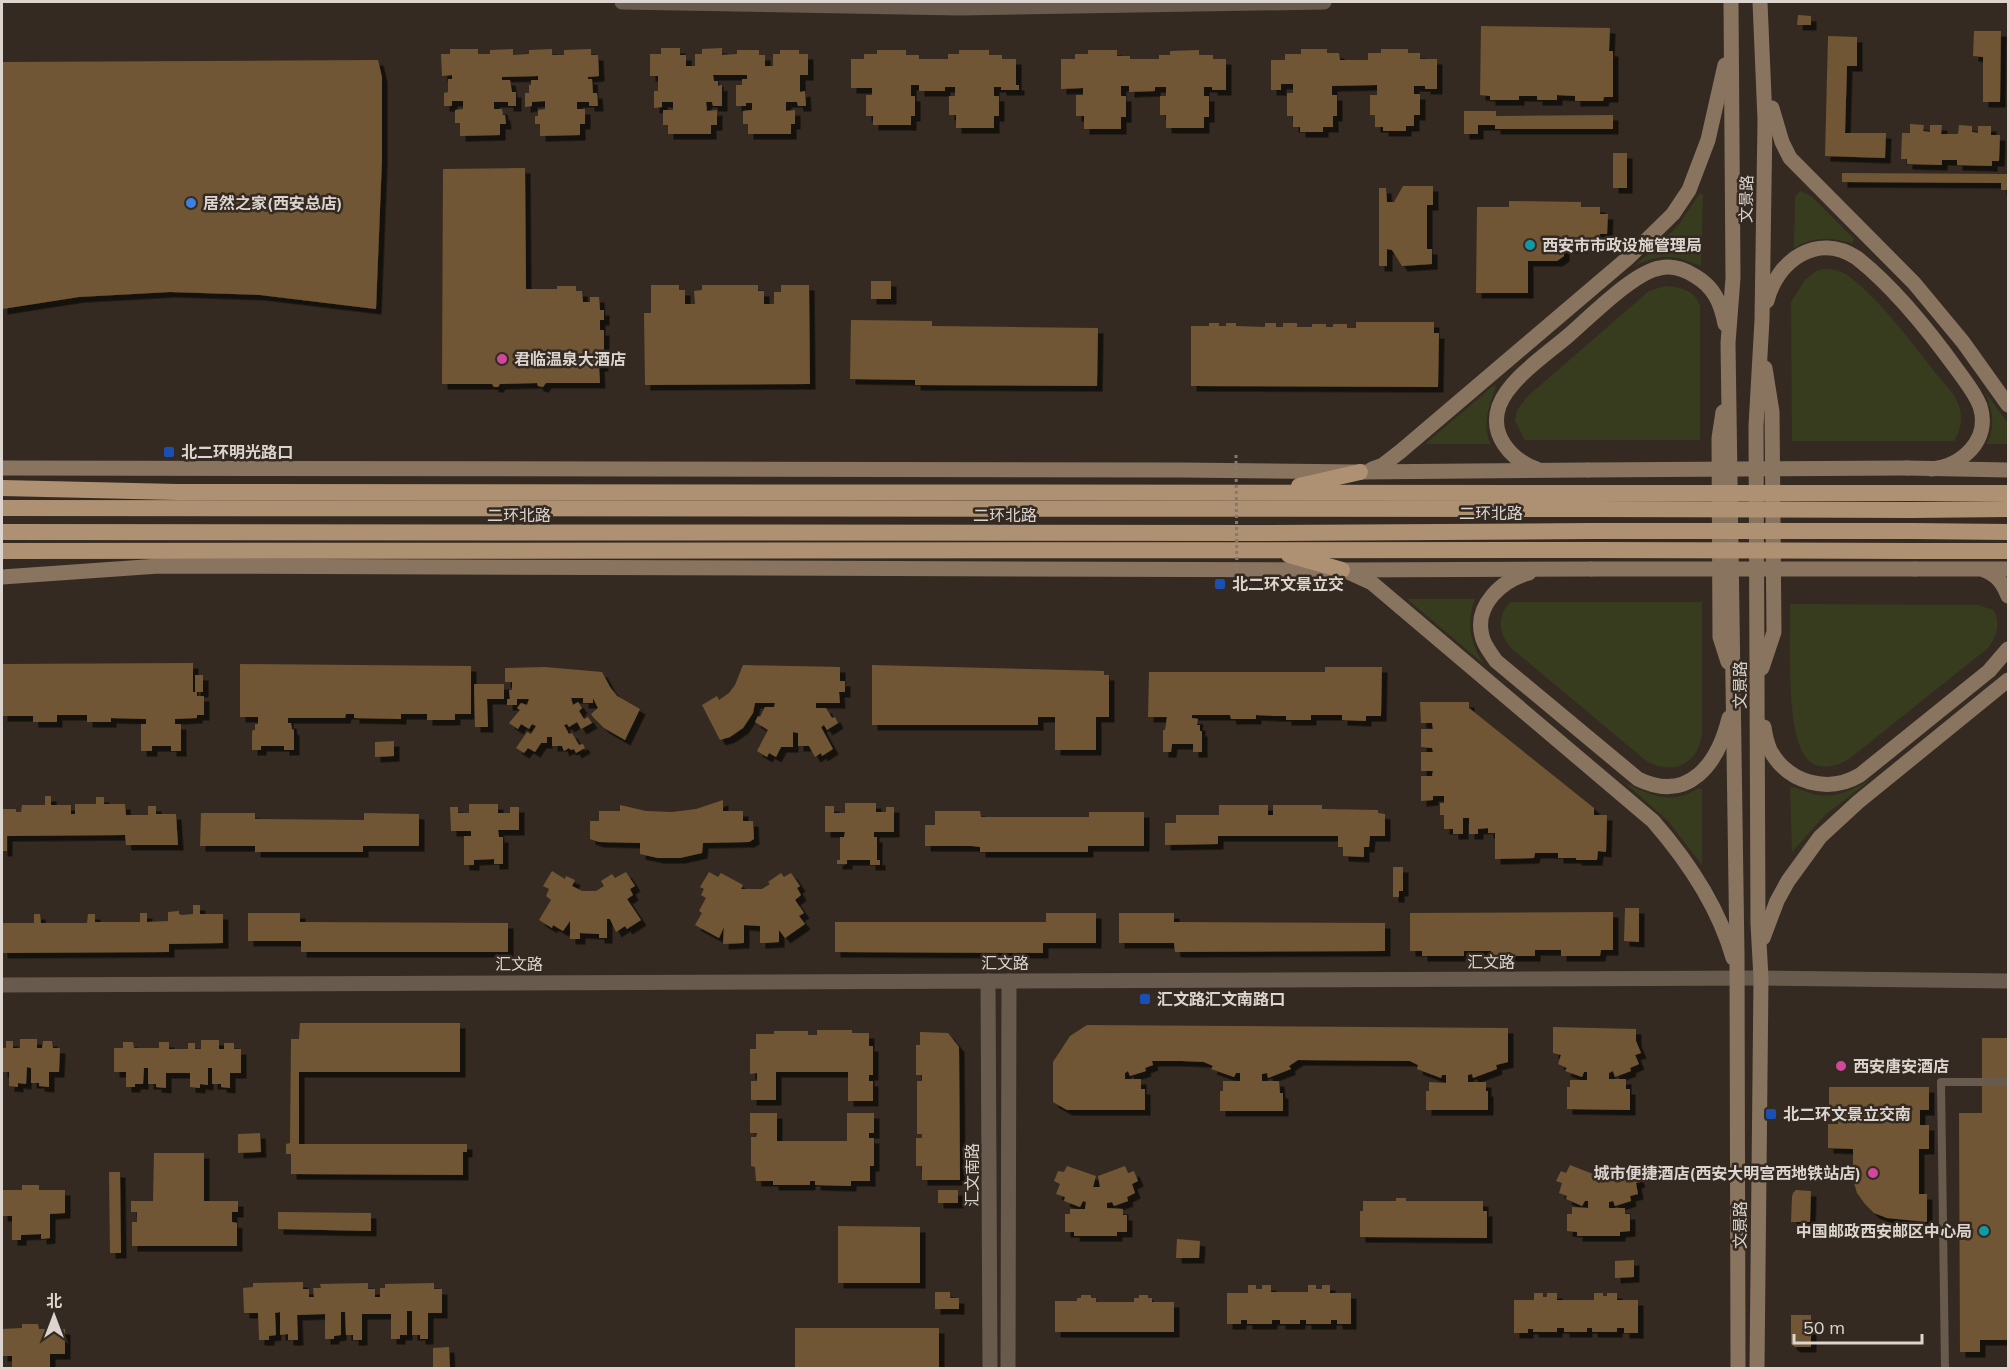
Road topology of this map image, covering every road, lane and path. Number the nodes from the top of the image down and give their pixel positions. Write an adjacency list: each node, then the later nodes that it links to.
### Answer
1 (622, 2): 5 (street)
2 (1323, 2): 5 (street)
3 (1731, 2): 6 (main road, 文景路)
4 (1760, 2): 7 (main road, 文景路)
5 (862, 4)
6 (1731, 42): 9 (main road, 文景路); 16 (main road)
7 (1763, 63): 8 (main road, 文景路); 10 (main road)
8 (1762, 320): 13 (main road); 49 (main road, 文景路)
9 (1728, 343): 15 (main road); 48 (main road, 文景路)
10 (2008, 405)
11 (1236, 455): 44 (path, bridge)
12 (2, 468): 16 (main road)
13 (1932, 469): 14 (main road); 15 (main road, bridge)
14 (2008, 470)
15 (1546, 471): 16 (main road)
16 (1360, 472): 20 (highway)
17 (2, 488): 18 (highway)
18 (530, 491): 19 (highway); 25 (highway)
19 (585, 491): 20 (highway); 26 (highway)
20 (1261, 493): 22 (highway)
21 (2008, 493): 23 (highway)
22 (1590, 501): 23 (highway, 二环北路, bridge); 26 (highway, 二环北路)
23 (1911, 502): 27 (highway, 二环北路)
24 (2, 507): 25 (highway, 二环北路)
25 (456, 509): 26 (highway, 二环北路)
26 (656, 509)
27 (2008, 509)
28 (2, 532): 30 (highway, 二环北路)
29 (2008, 532): 31 (highway, 二环北路, bridge)
30 (453, 533): 31 (highway, 二环北路); 33 (highway)
31 (775, 533): 35 (highway)
32 (1268, 549): 35 (highway); 36 (highway, bridge); 42 (highway)
33 (370, 550): 35 (highway); 37 (highway)
34 (2, 551): 37 (highway)
35 (880, 551)
36 (2008, 551)
37 (75, 552): 38 (highway)
38 (2, 556)
39 (1555, 568): 40 (main road, bridge); 42 (main road); 48 (main road)
40 (1975, 569): 41 (main road); 45 (main road)
41 (2008, 569)
42 (1342, 570): 43 (main road); 51 (main road)
43 (2, 577)
44 (1237, 587)
45 (2008, 596)
46 (2008, 649): 49 (main road)
47 (2008, 680): 50 (main road)
48 (1733, 681): 51 (main road, 文景路)
49 (1757, 688): 50 (main road, 文景路)
50 (1760, 947): 52 (main road, 文景路)
51 (1737, 976): 52 (street, 汇文路); 54 (street, 汇文路); 60 (main road, 文景路)
52 (1761, 978): 55 (street, 汇文路); 61 (main road, 文景路)
53 (988, 981): 54 (street, 汇文路); 56 (street, 汇文路); 58 (street, 汇文南路)
54 (1009, 981): 59 (street)
55 (2008, 981)
56 (2, 985)
57 (2008, 1082): 62 (lane)
58 (990, 1368)
59 (1008, 1368)
60 (1738, 1368)
61 (1757, 1368)
62 (1945, 1368)

